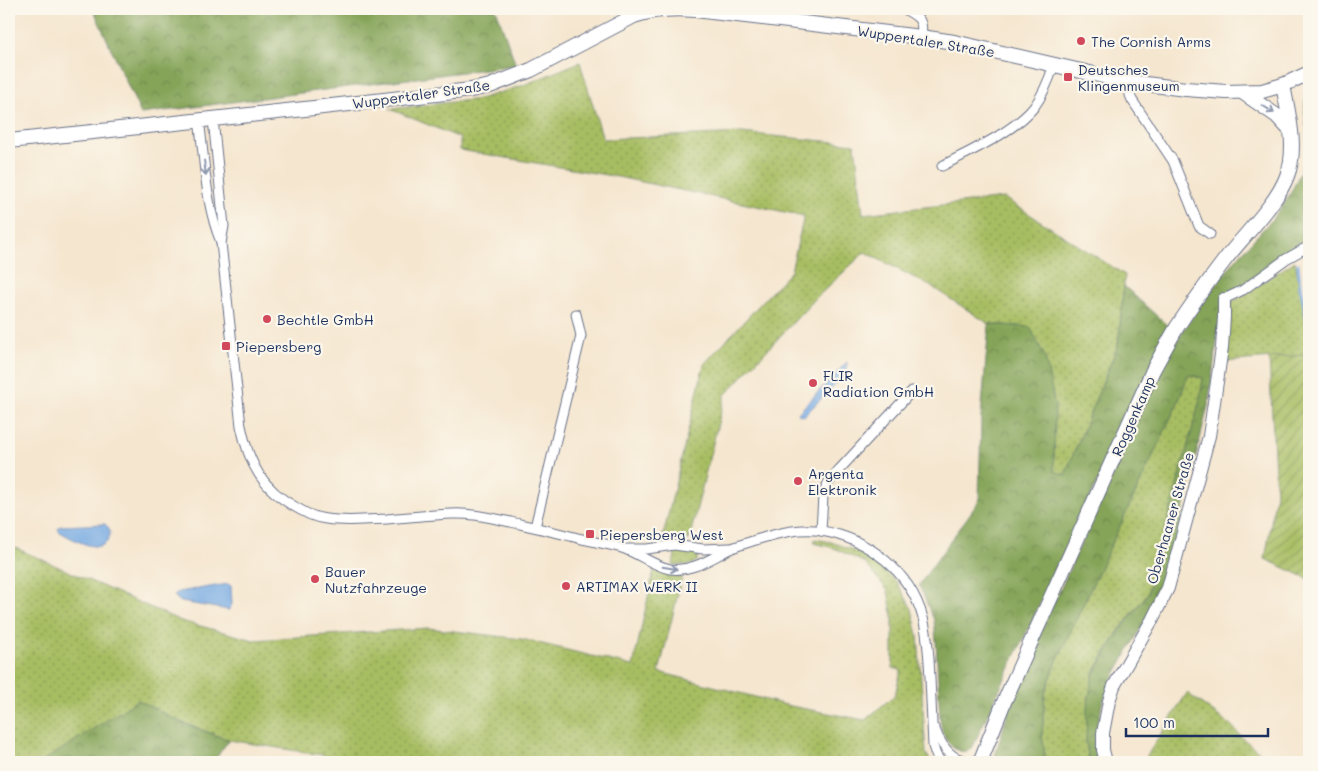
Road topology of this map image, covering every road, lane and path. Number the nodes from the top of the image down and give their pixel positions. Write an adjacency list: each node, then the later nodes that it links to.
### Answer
1 (904, 9): 2 (street)
2 (921, 37): 3 (main road, Wuppertaler Straße); 8 (main road, Wuppertaler Straße)
3 (1054, 65): 5 (main road, Wuppertaler Straße); 11 (street)
4 (1309, 74): 6 (main road, Wuppertaler Straße)
5 (1129, 82): 7 (main road, Wuppertaler Straße); 12 (street)
6 (1283, 85): 7 (main road, Wuppertaler Straße); 9 (main road, Roggenkamp)
7 (1242, 92): 9 (main road, one-way to 9)
8 (206, 119): 10 (main road, Wuppertaler Straße); 13 (street); 13 (street, one-way to 13)
9 (1290, 130): 25 (main road, Roggenkamp)
10 (9, 141)
11 (942, 166)
12 (1210, 234)
13 (221, 243): 18 (street)
14 (1309, 246): 15 (street)
15 (1224, 299): 26 (street, Oberhaaner Straße)
16 (576, 314): 18 (street)
17 (912, 391): 19 (street)
18 (535, 528): 21 (street)
19 (821, 531): 20 (street); 22 (street)
20 (732, 548): 21 (street); 21 (street, one-way to 20)
21 (626, 549)
22 (932, 722): 23 (street); 24 (street)
23 (941, 762)
24 (972, 762)
25 (980, 762)
26 (1106, 762)

